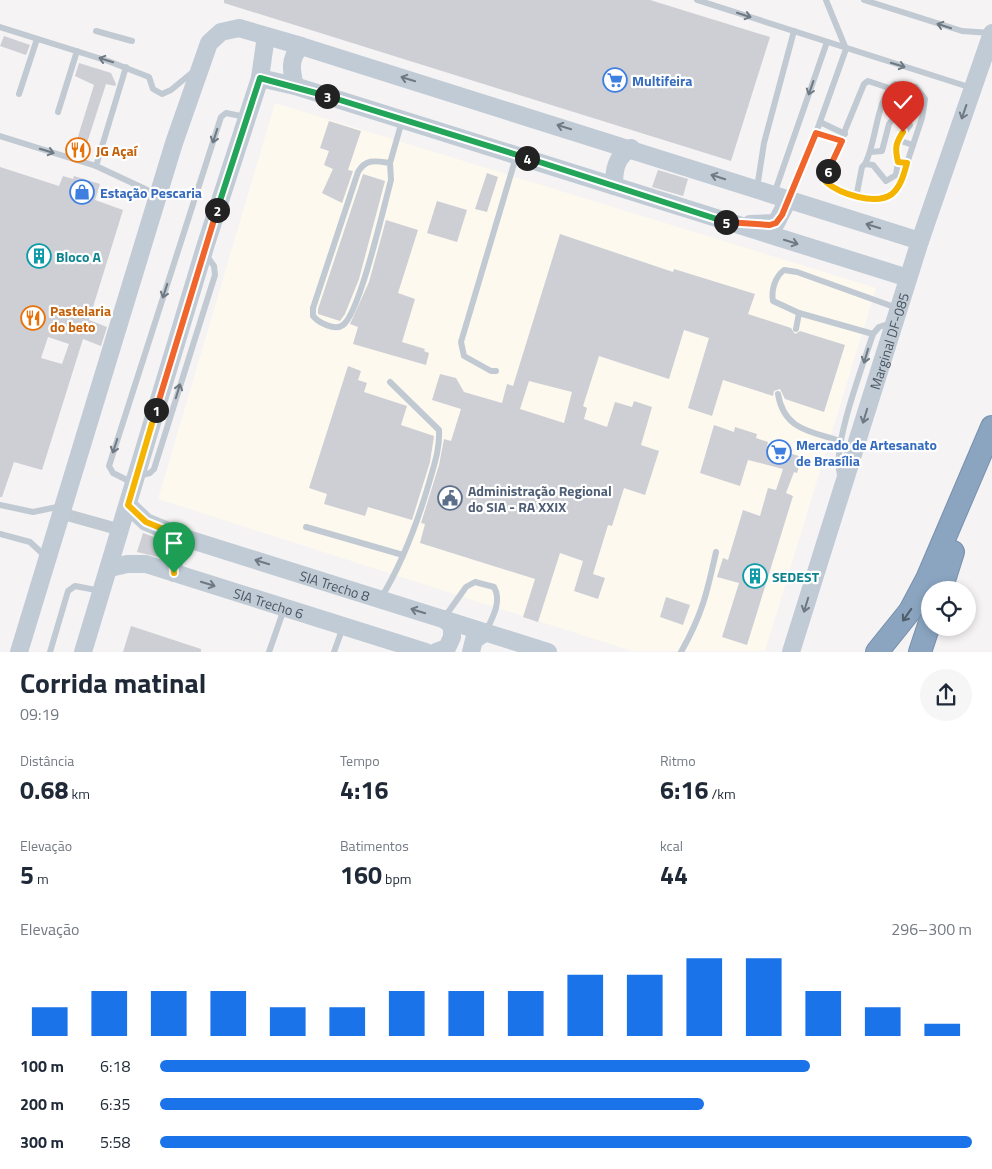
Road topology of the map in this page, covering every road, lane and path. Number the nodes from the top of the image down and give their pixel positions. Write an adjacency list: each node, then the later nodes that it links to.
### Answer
1 (697, 0): 6 (lane, one-way to 6)
2 (826, 0): 13 (lane)
3 (864, 0): 7 (lane, one-way to 3)
4 (0, 27): 9 (lane)
5 (96, 31): 10 (lane)
6 (794, 31): 11 (lane); 41 (lane)
7 (992, 33): 20 (main road, Marginal DF-085)
8 (266, 36): 12 (main road); 15 (main road); 17 (main road)
9 (37, 39): 14 (lane); 21 (lane)
10 (132, 41)
11 (827, 42): 13 (lane); 43 (lane, one-way to 43)
12 (301, 46): 18 (main road); 32 (main road, one-way to 12)
13 (846, 49): 20 (lane, one-way to 20); 25 (lane)
14 (77, 51): 16 (lane, one-way to 14); 22 (lane)
15 (200, 65): 16 (lane); 42 (main road)
16 (126, 67): 39 (lane)
17 (260, 78): 18 (main road); 23 (main road)
18 (295, 86): 24 (main road)
19 (889, 88): 27 (lane); 31 (lane); 33 (lane)
20 (972, 88): 46 (main road, Marginal DF-085, one-way to 46)
21 (19, 94)
22 (58, 112)
23 (247, 117): 58 (main road, one-way to 23); 58 (lane, one-way to 58)
24 (402, 119): 34 (main road); 36 (lane)
25 (820, 122): 26 (lane); 27 (lane)
26 (816, 133): 30 (lane); 43 (lane)
27 (845, 134): 30 (lane)
28 (0, 136): 39 (lane, one-way to 39)
29 (898, 140): 31 (lane); 33 (lane); 35 (lane)
30 (842, 141): 44 (lane)
31 (913, 145): 37 (lane)
32 (631, 148): 40 (main road); 41 (main road, one-way to 32)
33 (872, 152): 38 (lane)
34 (516, 154): 40 (main road); 52 (lane)
35 (898, 162): 37 (lane); 38 (lane)
36 (390, 163): 36 (lane)
37 (907, 163): 44 (lane)
38 (865, 164): 44 (lane)
39 (96, 166): 42 (lane)
40 (614, 186): 45 (main road)
41 (756, 190): 43 (main road)
42 (160, 196): 62 (main road)
43 (781, 198): 45 (main road); 46 (main road, one-way to 43)
44 (856, 198)
45 (727, 222): 47 (main road, one-way to 47)
46 (920, 240): 47 (main road, Marginal DF-085)
47 (908, 278): 49 (main road, Marginal DF-085)
48 (799, 313): 49 (lane); 50 (lane); 51 (lane)
49 (896, 315): 51 (lane); 59 (main road, Marginal DF-085, one-way to 59)
50 (796, 329)
51 (873, 334): 57 (lane, one-way to 57)
52 (496, 371)
53 (390, 382): 68 (lane)
54 (778, 394): 57 (lane)
55 (992, 427): 91 (highway, one-way to 91)
56 (992, 435): 72 (highway)
57 (840, 441): 59 (lane)
58 (135, 480): 61 (main road)
59 (844, 482): 90 (main road, Marginal DF-085, one-way to 90)
60 (0, 505): 62 (lane)
61 (128, 505): 64 (main road); 66 (main road, SIA Trecho 8)
62 (62, 509): 64 (street); 69 (main road)
63 (306, 527): 68 (lane)
64 (121, 530): 70 (main road)
65 (0, 534): 69 (lane)
66 (188, 539): 71 (main road); 74 (main road, SIA Trecho 8, one-way to 66)
67 (716, 552): 89 (lane)
68 (403, 555): 74 (lane)
69 (47, 558): 80 (main road)
70 (110, 568): 71 (main road, SIA Trecho 6); 73 (main road)
71 (174, 573): 75 (main road, SIA Trecho 6, one-way to 75)
72 (944, 581)
73 (102, 591): 81 (lane); 82 (main road)
74 (380, 599): 76 (main road, SIA Trecho 8, one-way to 74)
75 (285, 608): 77 (main road, SIA Trecho 6); 83 (lane)
76 (444, 619): 78 (main road, SIA Trecho 8); 78 (lane); 86 (main road)
77 (344, 626): 84 (lane); 85 (main road, SIA Trecho 6)
78 (486, 632): 87 (main road); 88 (main road, SIA Trecho 8)
79 (925, 636): 92 (highway)
80 (19, 652)
81 (50, 652)
82 (84, 652)
83 (269, 652)
84 (334, 652)
85 (426, 652)
86 (436, 652)
87 (471, 652)
88 (548, 652)
89 (681, 652)
90 (791, 652)
91 (877, 652)
92 (920, 652)

